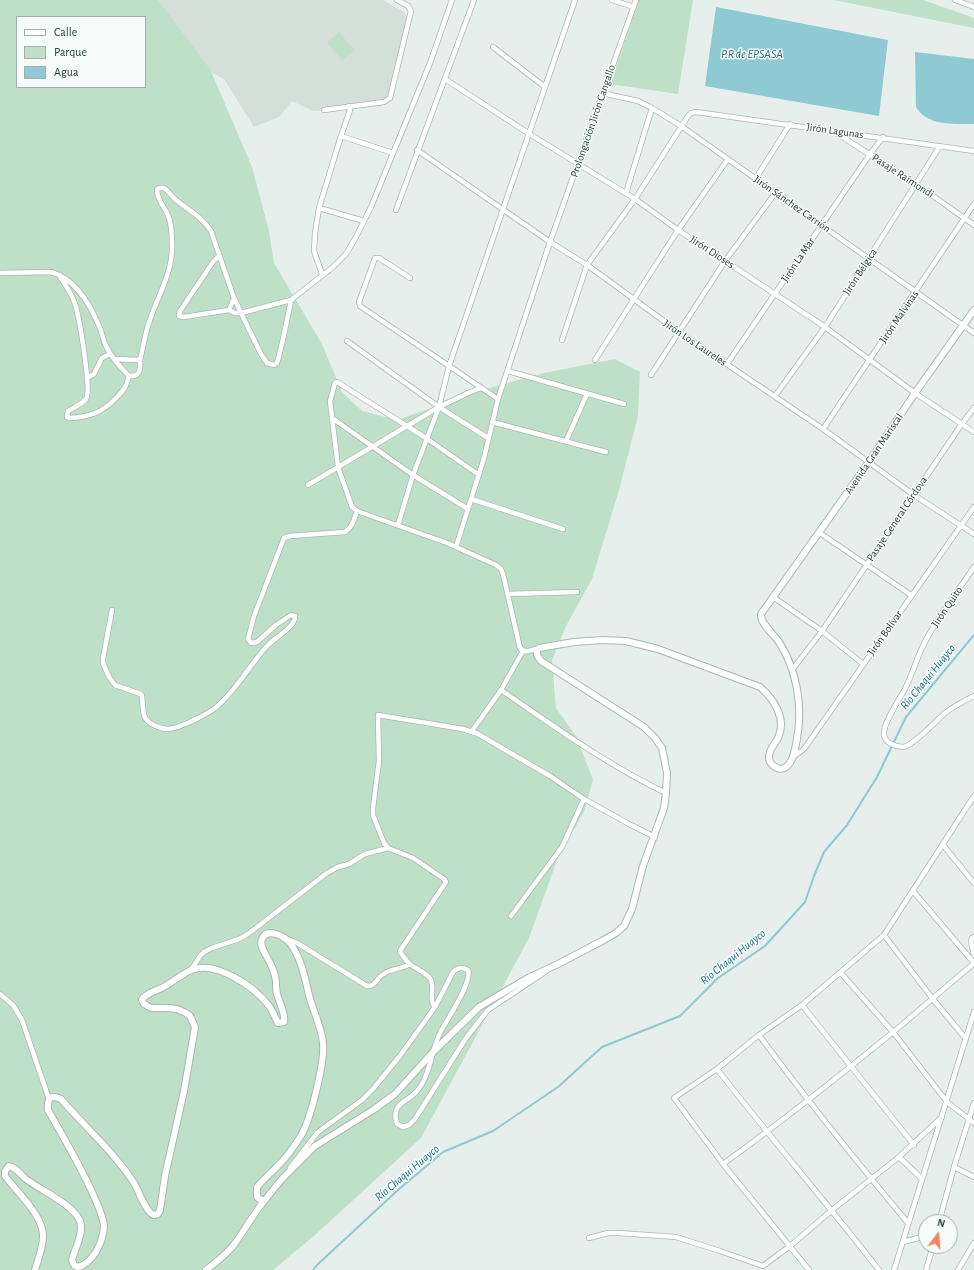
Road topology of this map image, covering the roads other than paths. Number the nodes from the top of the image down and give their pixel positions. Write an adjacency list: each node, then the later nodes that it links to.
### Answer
1 (397, 0): 14 (street)
2 (452, 0): 26 (street)
3 (474, 0): 11 (street)
4 (575, 0): 12 (street)
5 (612, 0): 8 (street)
6 (636, 0): 8 (street, Prolongación Jirón Cangallo)
7 (955, 0): 9 (street)
8 (634, 7): 13 (street, Prolongación Jirón Cangallo)
9 (974, 7)
10 (492, 47): 12 (street)
11 (445, 79): 20 (street, Jirón Dioses); 24 (street)
12 (545, 87): 20 (street)
13 (602, 93): 15 (street, Jirón Sánchez Carrión); 29 (street, Prolongación Jirón Cangallo)
14 (349, 106): 16 (street); 21 (street)
15 (652, 108): 18 (street, Jirón Sánchez Carrión); 33 (street)
16 (324, 110)
17 (790, 124): 18 (street, Jirón Lagunas); 19 (street, Jirón Lagunas); 30 (street)
18 (681, 126): 28 (street, Jirón Sánchez Carrión); 34 (street)
19 (831, 130): 22 (street, Jirón Lagunas); 27 (street, Pasaje Raimondi)
20 (528, 133): 29 (street, Jirón Dioses); 37 (street)
21 (341, 136): 26 (street); 36 (street)
22 (883, 137): 23 (street, Jirón Lagunas); 27 (street, Jirón La Mar)
23 (940, 146): 25 (street, Jirón Lagunas); 31 (street, Jirón Bélgica)
24 (417, 150): 37 (street, Jirón Los Laureles); 38 (street)
25 (974, 151)
26 (393, 153): 40 (street)
27 (870, 154): 31 (street, Pasaje Raimondi); 41 (street, Jirón La Mar)
28 (728, 159): 30 (street, Jirón Sánchez Carrión); 43 (street)
29 (578, 163): 33 (street, Jirón Dioses); 44 (street, Prolongación Jirón Cangallo)
30 (756, 178): 32 (street, Jirón Sánchez Carrión)
31 (916, 184): 39 (street, Pasaje Raimondi); 46 (street, Jirón Bélgica)
32 (776, 192): 41 (street, Jirón Sánchez Carrión); 47 (street)
33 (626, 193): 34 (street, Jirón Dioses)
34 (635, 199): 43 (street, Jirón Dioses); 48 (street)
35 (974, 204): 39 (street, Jirón Malvinas)
36 (319, 208): 40 (street); 51 (street)
37 (503, 209): 44 (street, Jirón Los Laureles); 73 (street)
38 (396, 210)
39 (964, 218): 42 (street, Pasaje Raimondi); 53 (street, Jirón Malvinas)
40 (364, 221): 51 (street)
41 (821, 225): 46 (street, Jirón Sánchez Carrión); 54 (street, Jirón La Mar)
42 (974, 225)
43 (678, 230): 47 (street, Jirón Dioses); 57 (street)
44 (550, 242): 48 (street, Jirón Los Laureles); 74 (street, Prolongación Jirón Cangallo)
45 (219, 256): 55 (street); 58 (street); 69 (street)
46 (869, 258): 53 (street, Jirón Sánchez Carrión); 62 (street, Jirón Bélgica)
47 (725, 261): 54 (street, Jirón Dioses); 63 (street)
48 (587, 265): 57 (street, Jirón Los Laureles); 65 (street)
49 (0, 273): 50 (street)
50 (58, 274): 67 (street); 77 (street)
51 (322, 274): 56 (street)
52 (410, 278): 73 (street)
53 (916, 292): 61 (street, Jirón Sánchez Carrión); 71 (street, Jirón Malvinas)
54 (775, 294): 62 (street, Jirón Dioses); 72 (street, Jirón La Mar)
55 (234, 298): 58 (street); 60 (street)
56 (291, 300): 60 (street); 60 (street)
57 (634, 300): 63 (street, Jirón Los Laureles); 70 (street)
58 (230, 310): 60 (street)
59 (974, 310): 61 (street, Avenida Gran Mariscal)
60 (241, 313)
61 (963, 326): 64 (street, Jirón Sánchez Carrión); 79 (street, Avenida Gran Mariscal)
62 (825, 327): 71 (street, Jirón Dioses); 81 (street, Jirón Bélgica)
63 (679, 332): 72 (street, Jirón Los Laureles); 75 (street)
64 (974, 333)
65 (562, 340)
66 (347, 341): 84 (street)
67 (110, 354): 68 (street); 77 (street)
68 (114, 359): 69 (street); 76 (street)
69 (140, 360): 76 (street)
70 (595, 360)
71 (870, 361): 79 (street, Jirón Dioses); 90 (street, Jirón Malvinas)
72 (727, 364): 81 (street, Jirón Los Laureles)
73 (449, 366): 78 (street); 84 (street)
74 (508, 371): 80 (street); 82 (street, Prolongación Jirón Cangallo)
75 (651, 375)
76 (129, 376): 77 (street)
77 (87, 378)
78 (482, 388): 82 (street); 84 (street)
79 (915, 393): 88 (street, Jirón Dioses); 97 (street, Avenida Gran Mariscal)
80 (587, 394): 83 (street); 94 (street)
81 (775, 396): 90 (street, Jirón Los Laureles)
82 (498, 399): 87 (street, Prolongación Jirón Cangallo)
83 (624, 404)
84 (439, 407): 89 (street); 92 (street); 93 (street)
85 (974, 408): 88 (street, Pasaje General Córdova)
86 (332, 418): 89 (street); 95 (street); 98 (street)
87 (492, 422): 93 (street, Prolongación Jirón Cangallo); 94 (street)
88 (961, 424): 91 (street, Jirón Dioses); 102 (street, Pasaje General Córdova)
89 (408, 426): 92 (street); 95 (street)
90 (823, 429): 97 (street, Jirón Los Laureles)
91 (974, 432)
92 (426, 438): 99 (street); 100 (street)
93 (488, 438): 99 (street, Prolongación Jirón Cangallo)
94 (566, 441): 96 (street)
95 (372, 447): 98 (street); 100 (street)
96 (606, 452)
97 (869, 462): 102 (street, Jirón Los Laureles); 110 (street, Avenida Gran Mariscal)
98 (338, 467): 101 (street); 106 (street)
99 (479, 475): 103 (street, Prolongación Jirón Cangallo)
100 (413, 476): 105 (street); 107 (street)
101 (308, 485)
102 (914, 495): 108 (street, Jirón Los Laureles); 113 (street, Pasaje General Córdova)
103 (471, 499): 105 (street, Prolongación Jirón Cangallo); 109 (street)
104 (974, 507): 108 (street, Jirón Bolívar)
105 (468, 509): 112 (street, Prolongación Jirón Cangallo)
106 (357, 511): 107 (street); 119 (street)
107 (398, 525): 112 (street)
108 (961, 525): 111 (street, Jirón Los Laureles); 117 (street, Jirón Bolívar)
109 (563, 529)
110 (820, 533): 113 (street); 118 (street, Avenida Gran Mariscal)
111 (974, 534)
112 (456, 547): 116 (street)
113 (867, 564): 117 (street); 120 (street, Pasaje General Córdova)
114 (974, 568): 126 (street, Jirón Quito)
115 (577, 592): 116 (street)
116 (507, 594): 122 (street)
117 (912, 595): 123 (street, Jirón Bolívar)
118 (773, 597): 120 (street); 124 (street, Avenida Gran Mariscal)
119 (112, 610)
120 (822, 631): 123 (street); 124 (street, Pasaje General Córdova)
121 (539, 648): 122 (street); 128 (street); 129 (street)
122 (523, 651): 125 (street)
123 (864, 664): 128 (street, Jirón Bolívar)
124 (792, 670): 128 (street)
125 (501, 690): 127 (street); 129 (street)
126 (974, 696)
127 (472, 731): 130 (street); 134 (street)
128 (793, 757)
129 (666, 793): 132 (street)
130 (584, 798): 132 (street); 137 (street)
131 (973, 798): 133 (street)
132 (655, 837): 144 (street)
133 (943, 845): 135 (street); 136 (street)
134 (388, 848): 143 (street); 145 (street)
135 (974, 884)
136 (912, 891): 138 (street); 142 (street)
137 (511, 916)
138 (884, 935): 146 (street); 148 (street)
139 (974, 937): 141 (street)
140 (286, 938): 143 (street); 145 (street); 174 (street)
141 (974, 955)
142 (974, 962): 148 (street)
143 (410, 964): 150 (street)
144 (558, 964): 155 (street); 155 (street)
145 (191, 970): 158 (street)
146 (841, 972): 149 (street); 152 (street)
147 (0, 994): 158 (street)
148 (932, 998): 152 (street); 154 (street)
149 (802, 1005): 153 (street); 156 (street)
150 (435, 1007): 155 (street); 173 (street)
151 (974, 1012): 154 (street)
152 (893, 1032): 156 (street); 160 (street)
153 (759, 1035): 157 (street); 159 (street)
154 (966, 1039): 160 (street)
155 (434, 1051): 173 (street)
156 (850, 1067): 159 (street); 166 (street)
157 (717, 1069): 165 (street); 168 (street)
158 (49, 1099): 184 (street)
159 (809, 1100): 165 (street); 171 (street)
160 (947, 1102): 162 (street); 163 (street)
161 (974, 1103): 163 (street)
162 (942, 1117): 166 (street); 172 (street)
163 (968, 1120): 164 (street); 169 (street)
164 (974, 1123)
165 (767, 1133): 168 (street); 175 (street)
166 (914, 1144): 167 (street)
167 (899, 1157): 171 (street); 172 (street)
168 (724, 1164): 182 (street)
169 (954, 1167): 170 (street); 176 (street)
170 (974, 1177)
171 (871, 1179): 175 (street); 177 (street)
172 (922, 1179): 177 (street)
173 (281, 1180): 174 (street)
174 (265, 1200): 185 (street)
175 (832, 1210): 182 (street); 187 (street)
176 (941, 1214)
177 (908, 1223): 180 (street)
178 (589, 1238): 182 (street)
179 (918, 1238): 180 (street)
180 (903, 1242): 188 (street)
181 (974, 1243): 190 (street)
182 (790, 1246): 186 (street)
183 (931, 1254): 189 (street)
184 (35, 1270)
185 (206, 1270)
186 (809, 1270)
187 (879, 1270)
188 (894, 1270)
189 (926, 1270)
190 (958, 1270)

